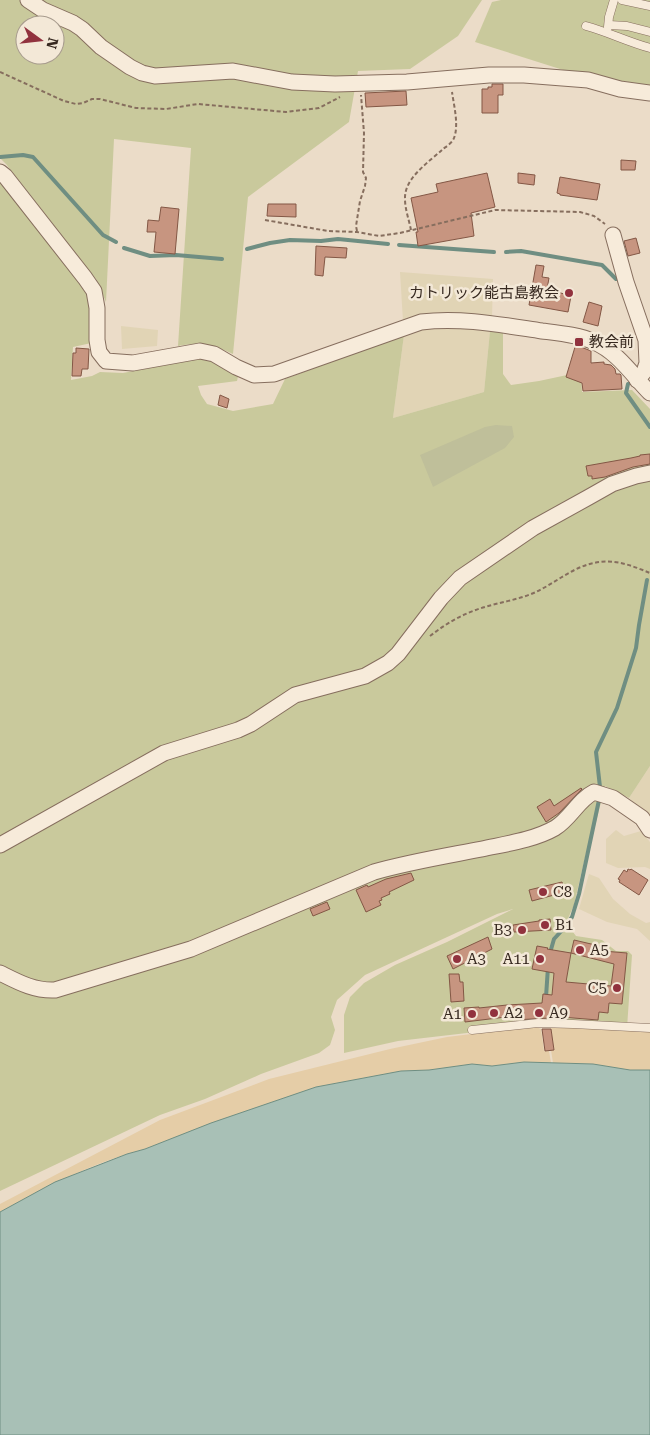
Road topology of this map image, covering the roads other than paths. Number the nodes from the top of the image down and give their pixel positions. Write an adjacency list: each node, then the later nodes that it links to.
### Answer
1 (28, 0): 9 (street)
2 (614, 0): 6 (lane)
3 (622, 0): 4 (lane)
4 (650, 6)
5 (586, 26): 6 (lane)
6 (608, 28): 7 (lane); 8 (lane)
7 (650, 32)
8 (650, 48)
9 (650, 92)
10 (0, 172): 12 (street)
11 (613, 235): 12 (street)
12 (637, 380): 13 (street)
13 (650, 393)
14 (650, 474): 16 (street)
15 (650, 830): 17 (street)
16 (0, 845)
17 (0, 973)
18 (650, 1028): 19 (lane)
19 (472, 1030)

